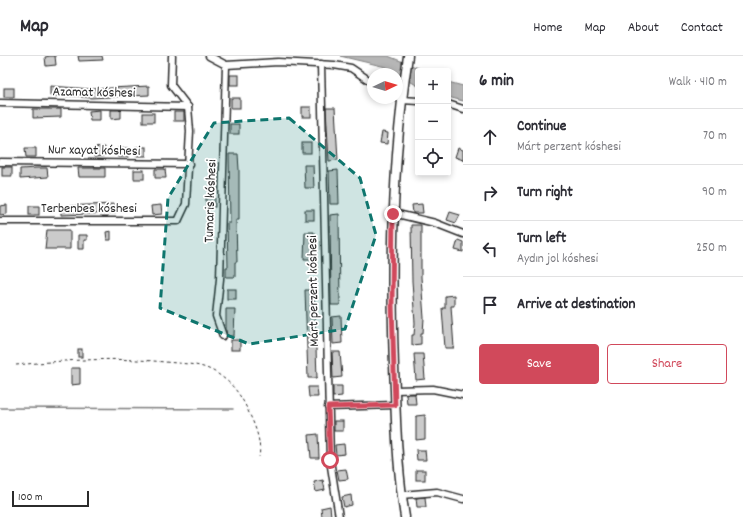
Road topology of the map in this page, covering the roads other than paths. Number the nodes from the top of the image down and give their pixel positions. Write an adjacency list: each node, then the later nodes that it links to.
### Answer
1 (172, 56): 13 (street)
2 (209, 56): 5 (street)
3 (408, 56): 7 (street)
4 (321, 64): 5 (street); 6 (street); 24 (street, Márt perzent kóshesi)
5 (226, 65): 20 (street, Tumaris kóshesi)
6 (367, 79)
7 (403, 84)
8 (403, 99): 9 (street)
9 (415, 101)
10 (0, 103): 13 (street, Azamat kóshesi)
11 (399, 104): 17 (street)
12 (451, 105): 14 (street)
13 (188, 107): 16 (street)
14 (463, 109)
15 (0, 162): 16 (street, Nur xayat kóshesi)
16 (189, 164): 18 (street, Terbenbes kóshesi)
17 (393, 214): 19 (street); 21 (street)
18 (0, 221)
19 (463, 234)
20 (223, 336)
21 (394, 390): 22 (street); 23 (street)
22 (463, 395)
23 (395, 405): 24 (street); 25 (street)
24 (328, 407): 27 (street, Márt perzent kóshesi)
25 (401, 495): 26 (street); 28 (street)
26 (463, 499)
27 (339, 517)
28 (404, 517)

